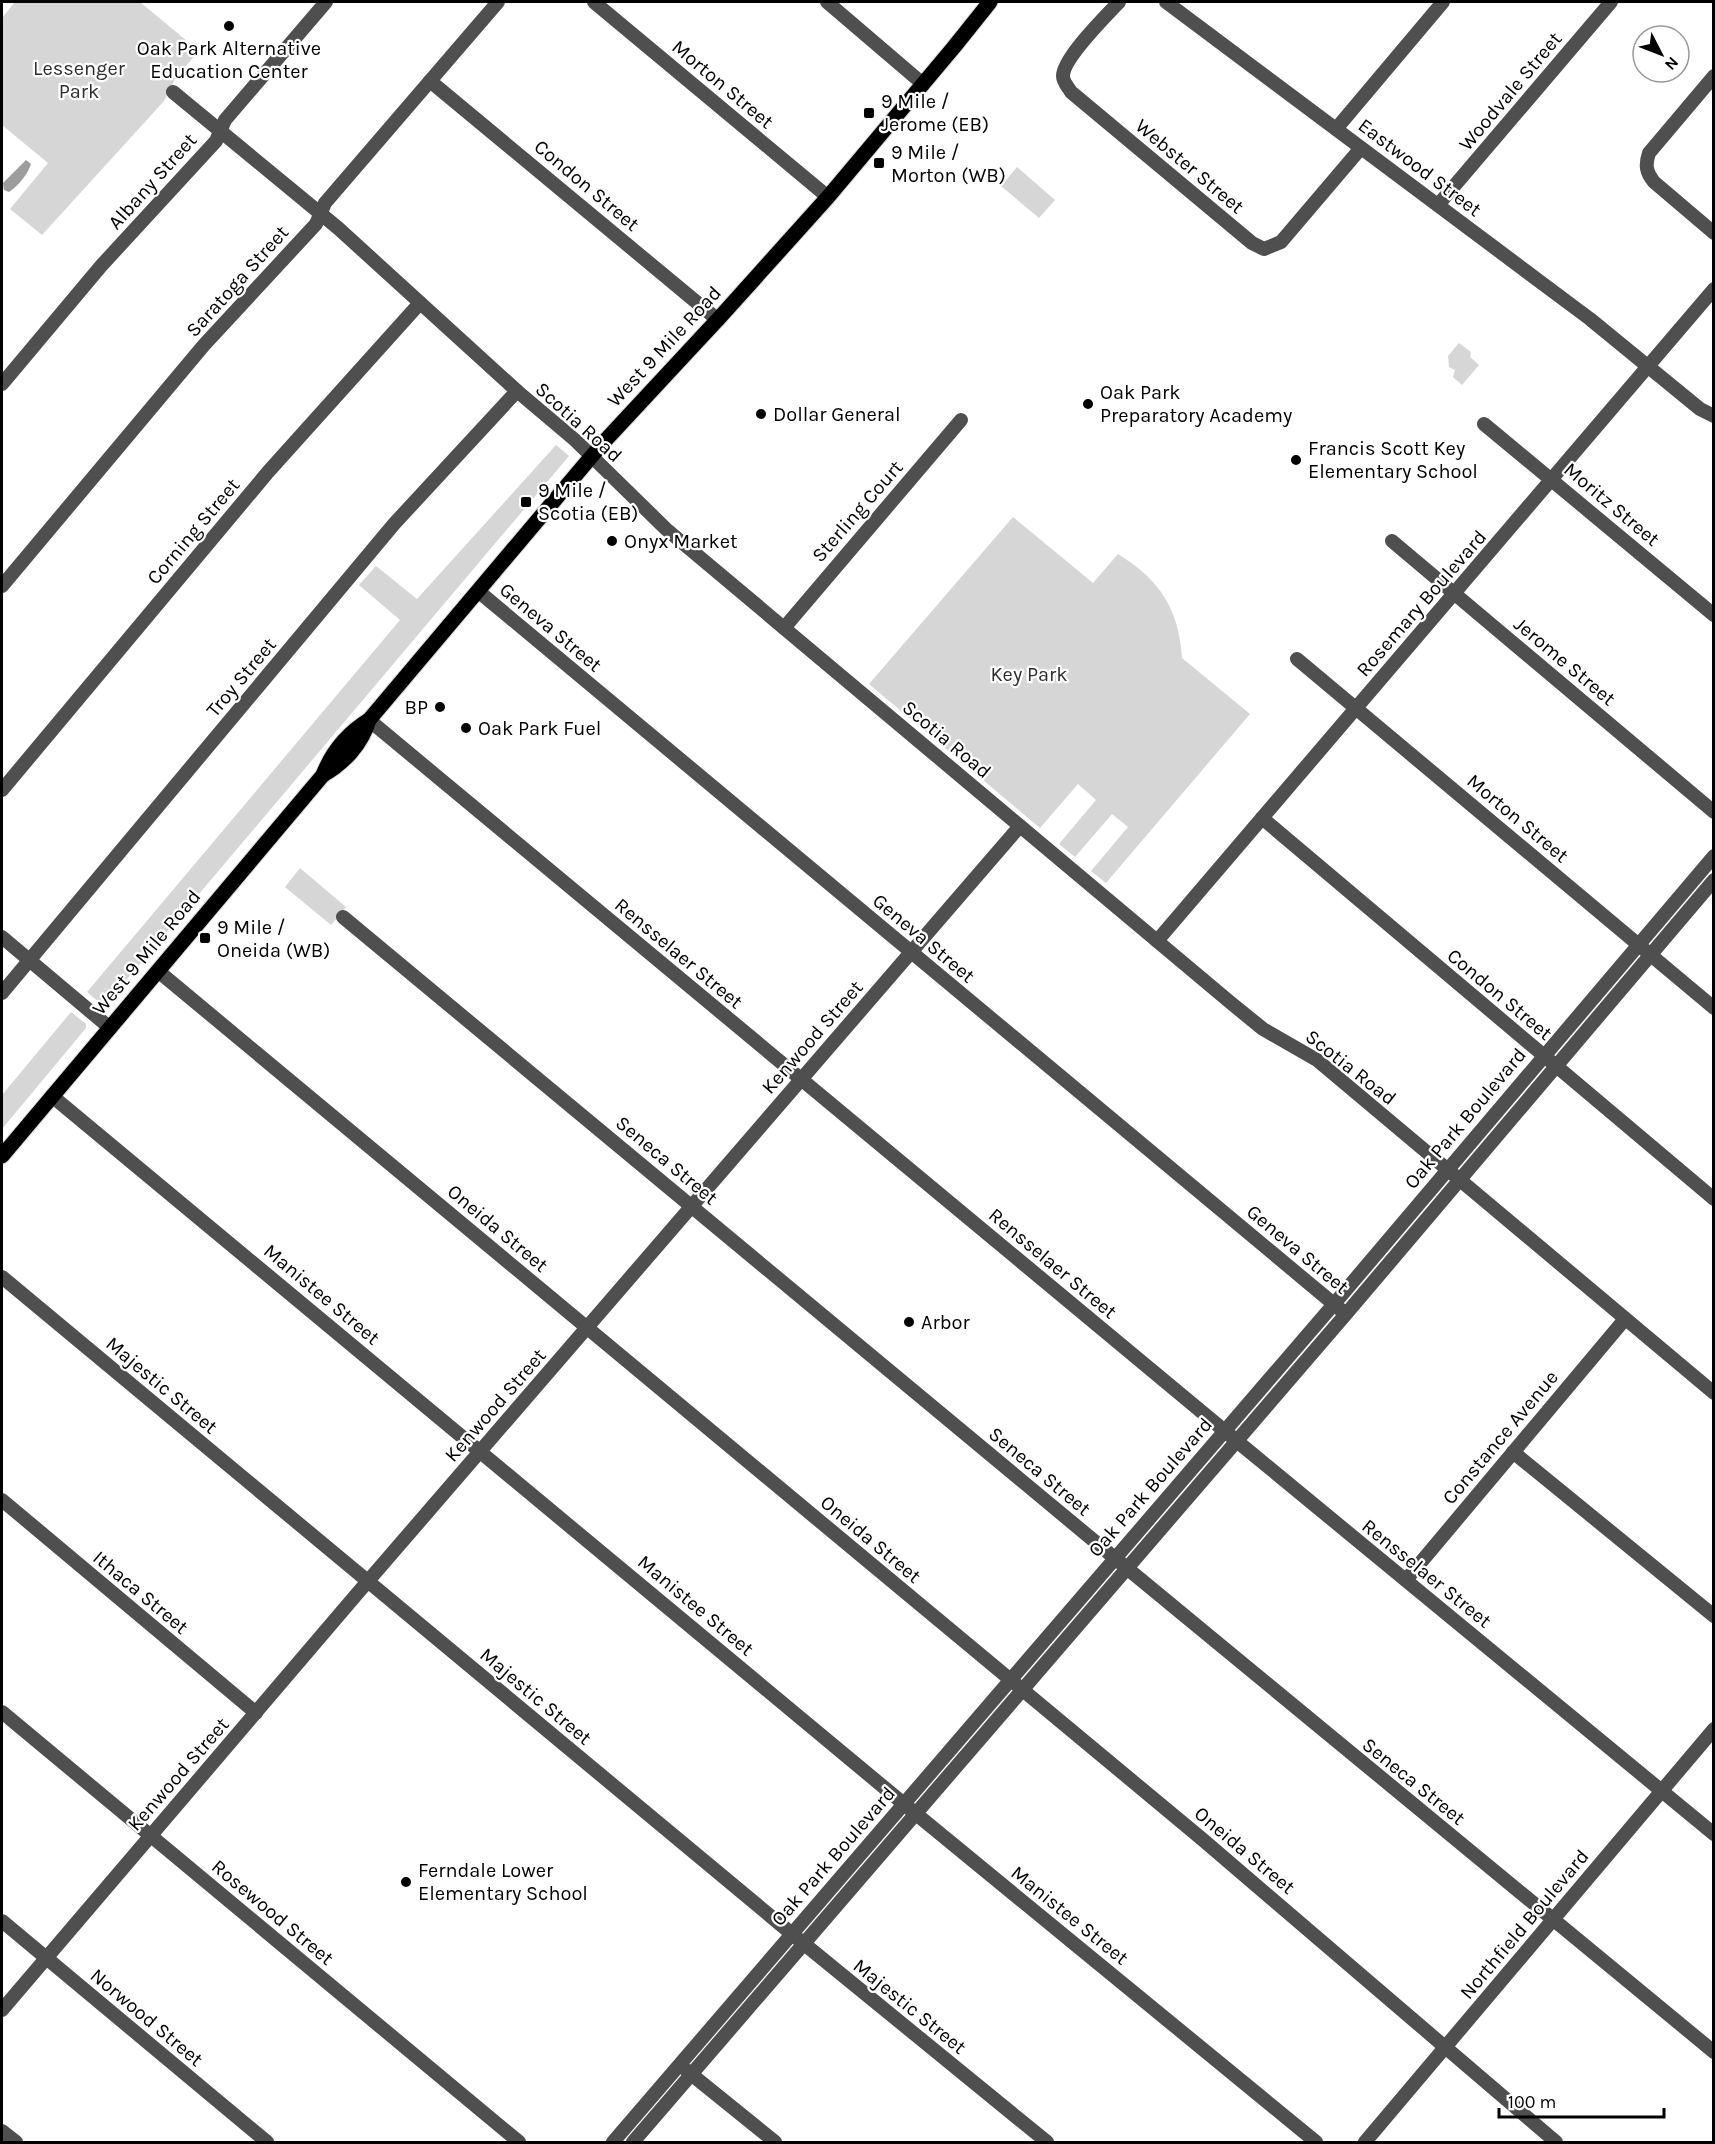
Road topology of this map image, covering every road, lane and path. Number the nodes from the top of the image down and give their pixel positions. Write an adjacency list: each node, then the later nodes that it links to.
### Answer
1 (326, 2): 15 (street, Albany Street)
2 (498, 2): 11 (street, Saratoga Street)
3 (594, 2): 17 (street, Morton Street)
4 (827, 2): 12 (street)
5 (990, 2): 12 (main road, West 9 Mile Road)
6 (1119, 2): 16 (street, Webster Street)
7 (1166, 2): 14 (street, Eastwood Street)
8 (1443, 2): 14 (street)
9 (1611, 2): 18 (street, Woodvale Street)
10 (1713, 76): 20 (street)
11 (430, 81): 19 (street, Saratoga Street); 23 (street, Condon Street)
12 (923, 84): 17 (main road, West 9 Mile Road)
13 (172, 92): 15 (street, Scotia Road)
14 (1336, 129): 16 (street, Eastwood Street)
15 (220, 130): 19 (street, Scotia Road); 25 (street, Albany Street)
16 (1361, 148): 18 (street, Eastwood Street)
17 (828, 197): 23 (main road, West 9 Mile Road)
18 (1438, 205): 24 (street, Eastwood Street)
19 (320, 214): 22 (street, Scotia Road); 35 (street, Saratoga Street)
20 (1713, 233)
21 (1713, 290): 24 (street, Rosemary Boulevard)
22 (420, 303): 26 (street, Scotia Road); 43 (street, Corning Street)
23 (718, 320): 32 (main road, West 9 Mile Road)
24 (1648, 367): 27 (street, Eastwood Street); 33 (street, Rosemary Boulevard)
25 (2, 384)
26 (517, 391): 32 (street, Scotia Road); 55 (street, Troy Street)
27 (1700, 409): 28 (street); 30 (street)
28 (1713, 416)
29 (960, 420): 39 (street, Sterling Court)
30 (1713, 422)
31 (1484, 424): 33 (street, Moritz Street)
32 (591, 456): 36 (main road, West 9 Mile Road); 39 (street, Scotia Road)
33 (1552, 480): 37 (street, Rosemary Boulevard); 38 (street, Moritz Street)
34 (1392, 541): 37 (street, Jerome Street)
35 (2, 586)
36 (478, 591): 42 (main road, West 9 Mile Road); 53 (street, Geneva Street)
37 (1455, 594): 41 (street, Rosemary Boulevard); 44 (street, Jerome Street)
38 (1713, 615)
39 (784, 628): 46 (street, Scotia Road)
40 (1298, 659): 41 (street, Morton Street)
41 (1357, 708): 45 (street, Rosemary Boulevard); 52 (street, Morton Street)
42 (369, 720): 56 (main road, West 9 Mile Road); 62 (street, Rensselaer Street)
43 (2, 790)
44 (1713, 812)
45 (1262, 818): 51 (street, Rosemary Boulevard); 60 (street, Condon Street)
46 (1020, 826): 51 (street, Scotia Road); 53 (street, Kenwood Street)
47 (1713, 856): 52 (street, Oak Park Boulevard)
48 (1713, 880): 54 (street, Oak Park Boulevard)
49 (344, 917): 68 (street, Seneca Street)
50 (2, 937): 55 (street)
51 (1157, 941): 65 (street, Scotia Road)
52 (1638, 945): 54 (street, Morton Street); 60 (street, Oak Park Boulevard)
53 (911, 952): 62 (street, Kenwood Street); 70 (street, Geneva Street)
54 (1651, 955): 58 (street, Morton Street); 61 (street, Oak Park Boulevard)
55 (30, 960): 57 (street, Troy Street); 59 (street)
56 (158, 970): 59 (main road, West 9 Mile Road); 73 (street, Oneida Street)
57 (2, 993)
58 (1713, 1008)
59 (110, 1028): 63 (main road, West 9 Mile Road)
60 (1544, 1056): 61 (street, Condon Street); 65 (street, Oak Park Boulevard)
61 (1556, 1066): 66 (street, Oak Park Boulevard); 67 (street, Condon Street)
62 (801, 1079): 68 (street, Kenwood Street); 75 (street, Rensselaer Street)
63 (52, 1096): 64 (main road, West 9 Mile Road); 77 (street, Manistee Street)
64 (2, 1156)
65 (1447, 1170): 66 (street, Scotia Road); 70 (street, Oak Park Boulevard)
66 (1459, 1180): 71 (street, Oak Park Boulevard); 72 (street, Scotia Road)
67 (1713, 1199)
68 (692, 1206): 73 (street, Kenwood Street); 80 (street, Seneca Street)
69 (2, 1277): 83 (street, Majestic Street)
70 (1334, 1304): 71 (street, Geneva Street); 75 (street, Oak Park Boulevard)
71 (1346, 1314): 76 (street, Oak Park Boulevard)
72 (1625, 1319): 74 (street, Scotia Road); 78 (street, Constance Avenue)
73 (587, 1328): 77 (street, Kenwood Street); 85 (street, Oneida Street)
74 (1713, 1393)
75 (1225, 1431): 76 (street, Rensselaer Street); 80 (street, Oak Park Boulevard)
76 (1236, 1441): 81 (street, Oak Park Boulevard); 82 (street, Rensselaer Street)
77 (480, 1451): 83 (street, Kenwood Street); 91 (street, Manistee Street)
78 (1513, 1452): 82 (street, Constance Avenue); 84 (street)
79 (2, 1500): 88 (street, Ithaca Street)
80 (1114, 1558): 81 (street, Seneca Street); 85 (street, Oak Park Boulevard)
81 (1126, 1568): 86 (street, Oak Park Boulevard); 95 (street, Seneca Street)
82 (1406, 1580): 90 (street, Rensselaer Street)
83 (368, 1581): 88 (street, Kenwood Street); 97 (street, Majestic Street)
84 (1713, 1616)
85 (1010, 1680): 86 (street, Oneida Street); 91 (street, Oak Park Boulevard)
86 (1022, 1689): 92 (street, Oak Park Boulevard); 101 (street, Oneida Street)
87 (2, 1712): 94 (street, Rosewood Street)
88 (256, 1713): 94 (street, Kenwood Street)
89 (1713, 1730): 90 (street, Northfield Boulevard)
90 (1662, 1791): 93 (street, Rensselaer Street); 95 (street, Northfield Boulevard)
91 (904, 1803): 92 (street, Manistee Street); 97 (street, Oak Park Boulevard)
92 (916, 1813): 98 (street, Oak Park Boulevard); 113 (street, Manistee Street)
93 (1713, 1834)
94 (151, 1836): 99 (street, Kenwood Street); 108 (street, Rosewood Street)
95 (1553, 1920): 101 (street, Northfield Boulevard); 102 (street, Seneca Street)
96 (2, 1921): 99 (street, Norwood Street)
97 (792, 1934): 98 (street, Majestic Street); 103 (street, Oak Park Boulevard)
98 (804, 1944): 104 (street, Oak Park Boulevard); 112 (street, Majestic Street)
99 (46, 1959): 100 (street, Kenwood Street); 107 (street, Norwood Street)
100 (2, 2010)
101 (1446, 2048): 114 (street, Northfield Boulevard); 115 (street, Oneida Street)
102 (1713, 2052)
103 (680, 2065): 104 (street); 109 (street, Oak Park Boulevard)
104 (692, 2075): 110 (street, Oak Park Boulevard); 111 (street)
105 (2, 2131): 106 (street)
106 (16, 2142)
107 (267, 2142)
108 (519, 2142)
109 (613, 2142)
110 (633, 2142)
111 (775, 2142)
112 (1047, 2142)
113 (1316, 2142)
114 (1365, 2142)
115 (1556, 2142)

